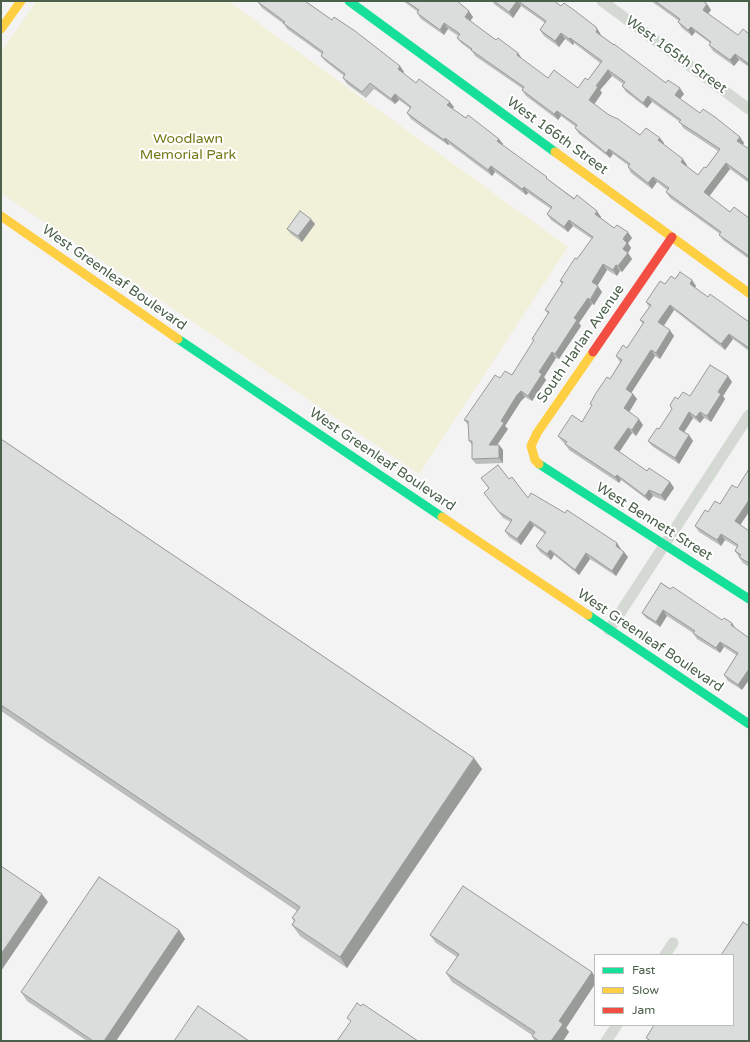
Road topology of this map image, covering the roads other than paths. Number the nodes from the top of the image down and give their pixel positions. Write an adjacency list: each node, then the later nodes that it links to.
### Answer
1 (21, 1): 4 (street)
2 (349, 1): 7 (street, West 166th Street)
3 (602, 1): 5 (street, West 165th Street)
4 (1, 29)
5 (749, 109)
6 (1, 216): 13 (street, West Greenleaf Boulevard)
7 (672, 237): 8 (street, West 166th Street); 10 (street, South Harlan Avenue)
8 (749, 293)
9 (749, 414): 11 (street)
10 (544, 469): 11 (street, West Bennett Street)
11 (664, 546): 12 (street, West Bennett Street); 13 (street)
12 (749, 599)
13 (609, 630): 14 (street, West Greenleaf Boulevard)
14 (749, 724)
15 (673, 943): 16 (street)
16 (666, 954)
17 (616, 1026): 18 (street)
18 (606, 1041)

